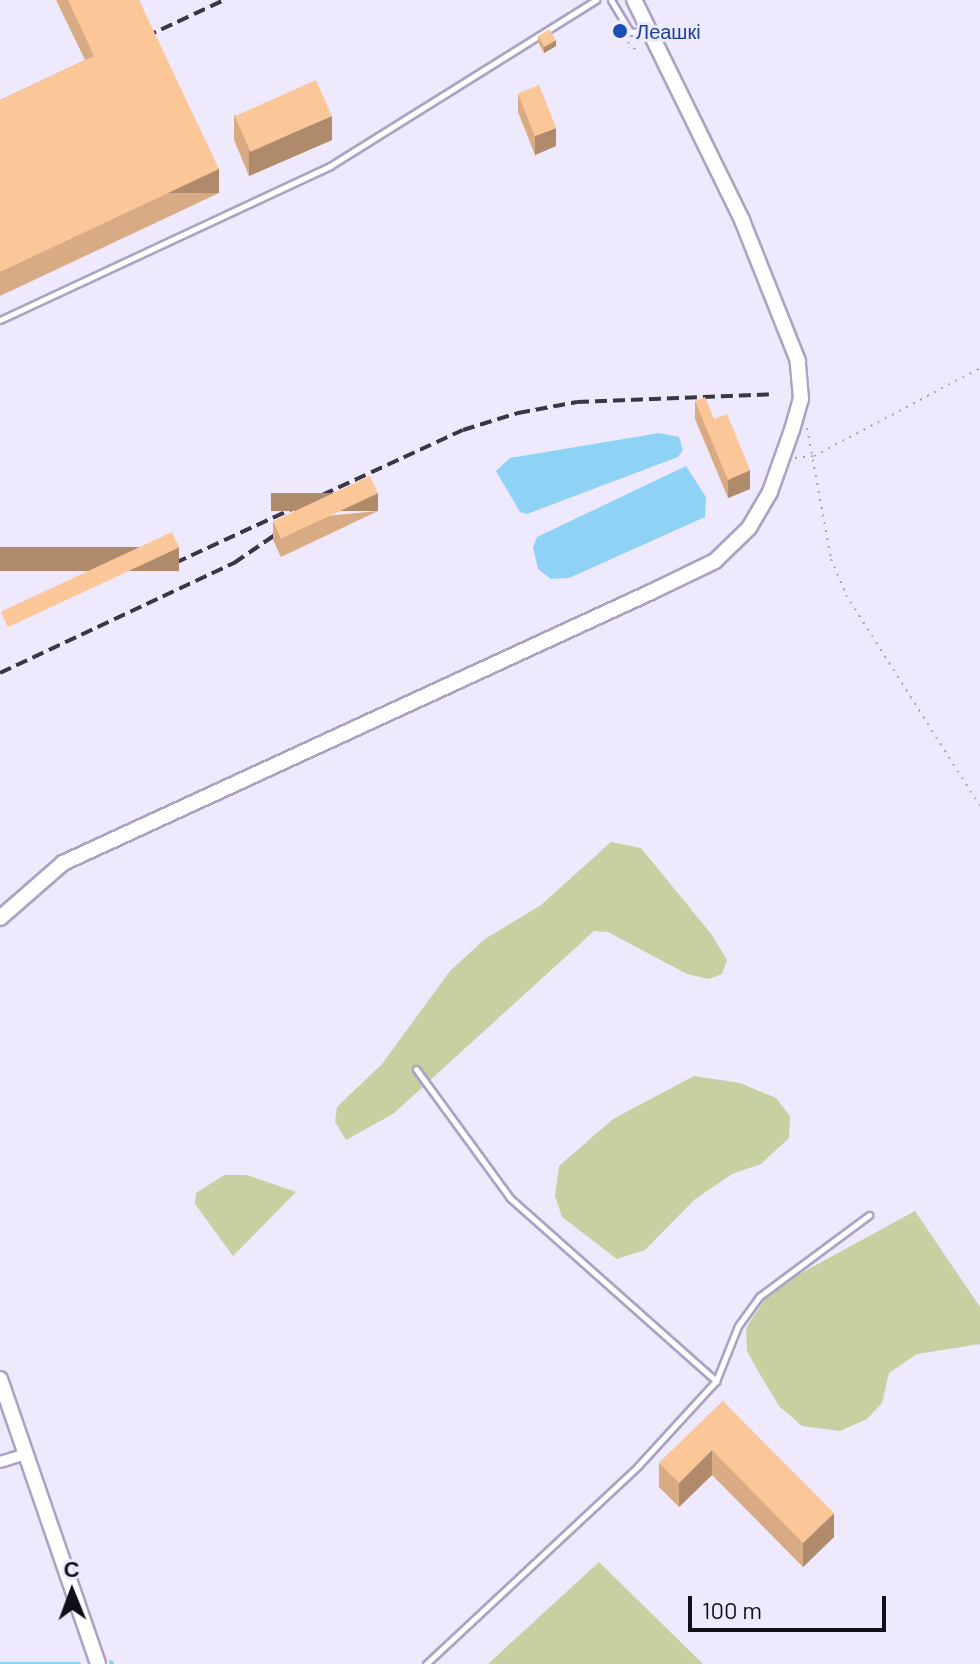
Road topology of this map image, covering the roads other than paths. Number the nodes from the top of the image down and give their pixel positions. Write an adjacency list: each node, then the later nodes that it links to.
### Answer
1 (596, 0): 5 (lane)
2 (611, 0): 4 (lane)
3 (634, 0): 4 (street)
4 (647, 31): 6 (street)
5 (0, 320)
6 (0, 918)
7 (416, 1069): 10 (lane)
8 (869, 1215): 10 (lane)
9 (0, 1379): 11 (street)
10 (716, 1381): 14 (lane)
11 (27, 1454): 12 (street); 13 (street)
12 (0, 1462)
13 (98, 1664)
14 (426, 1664)

